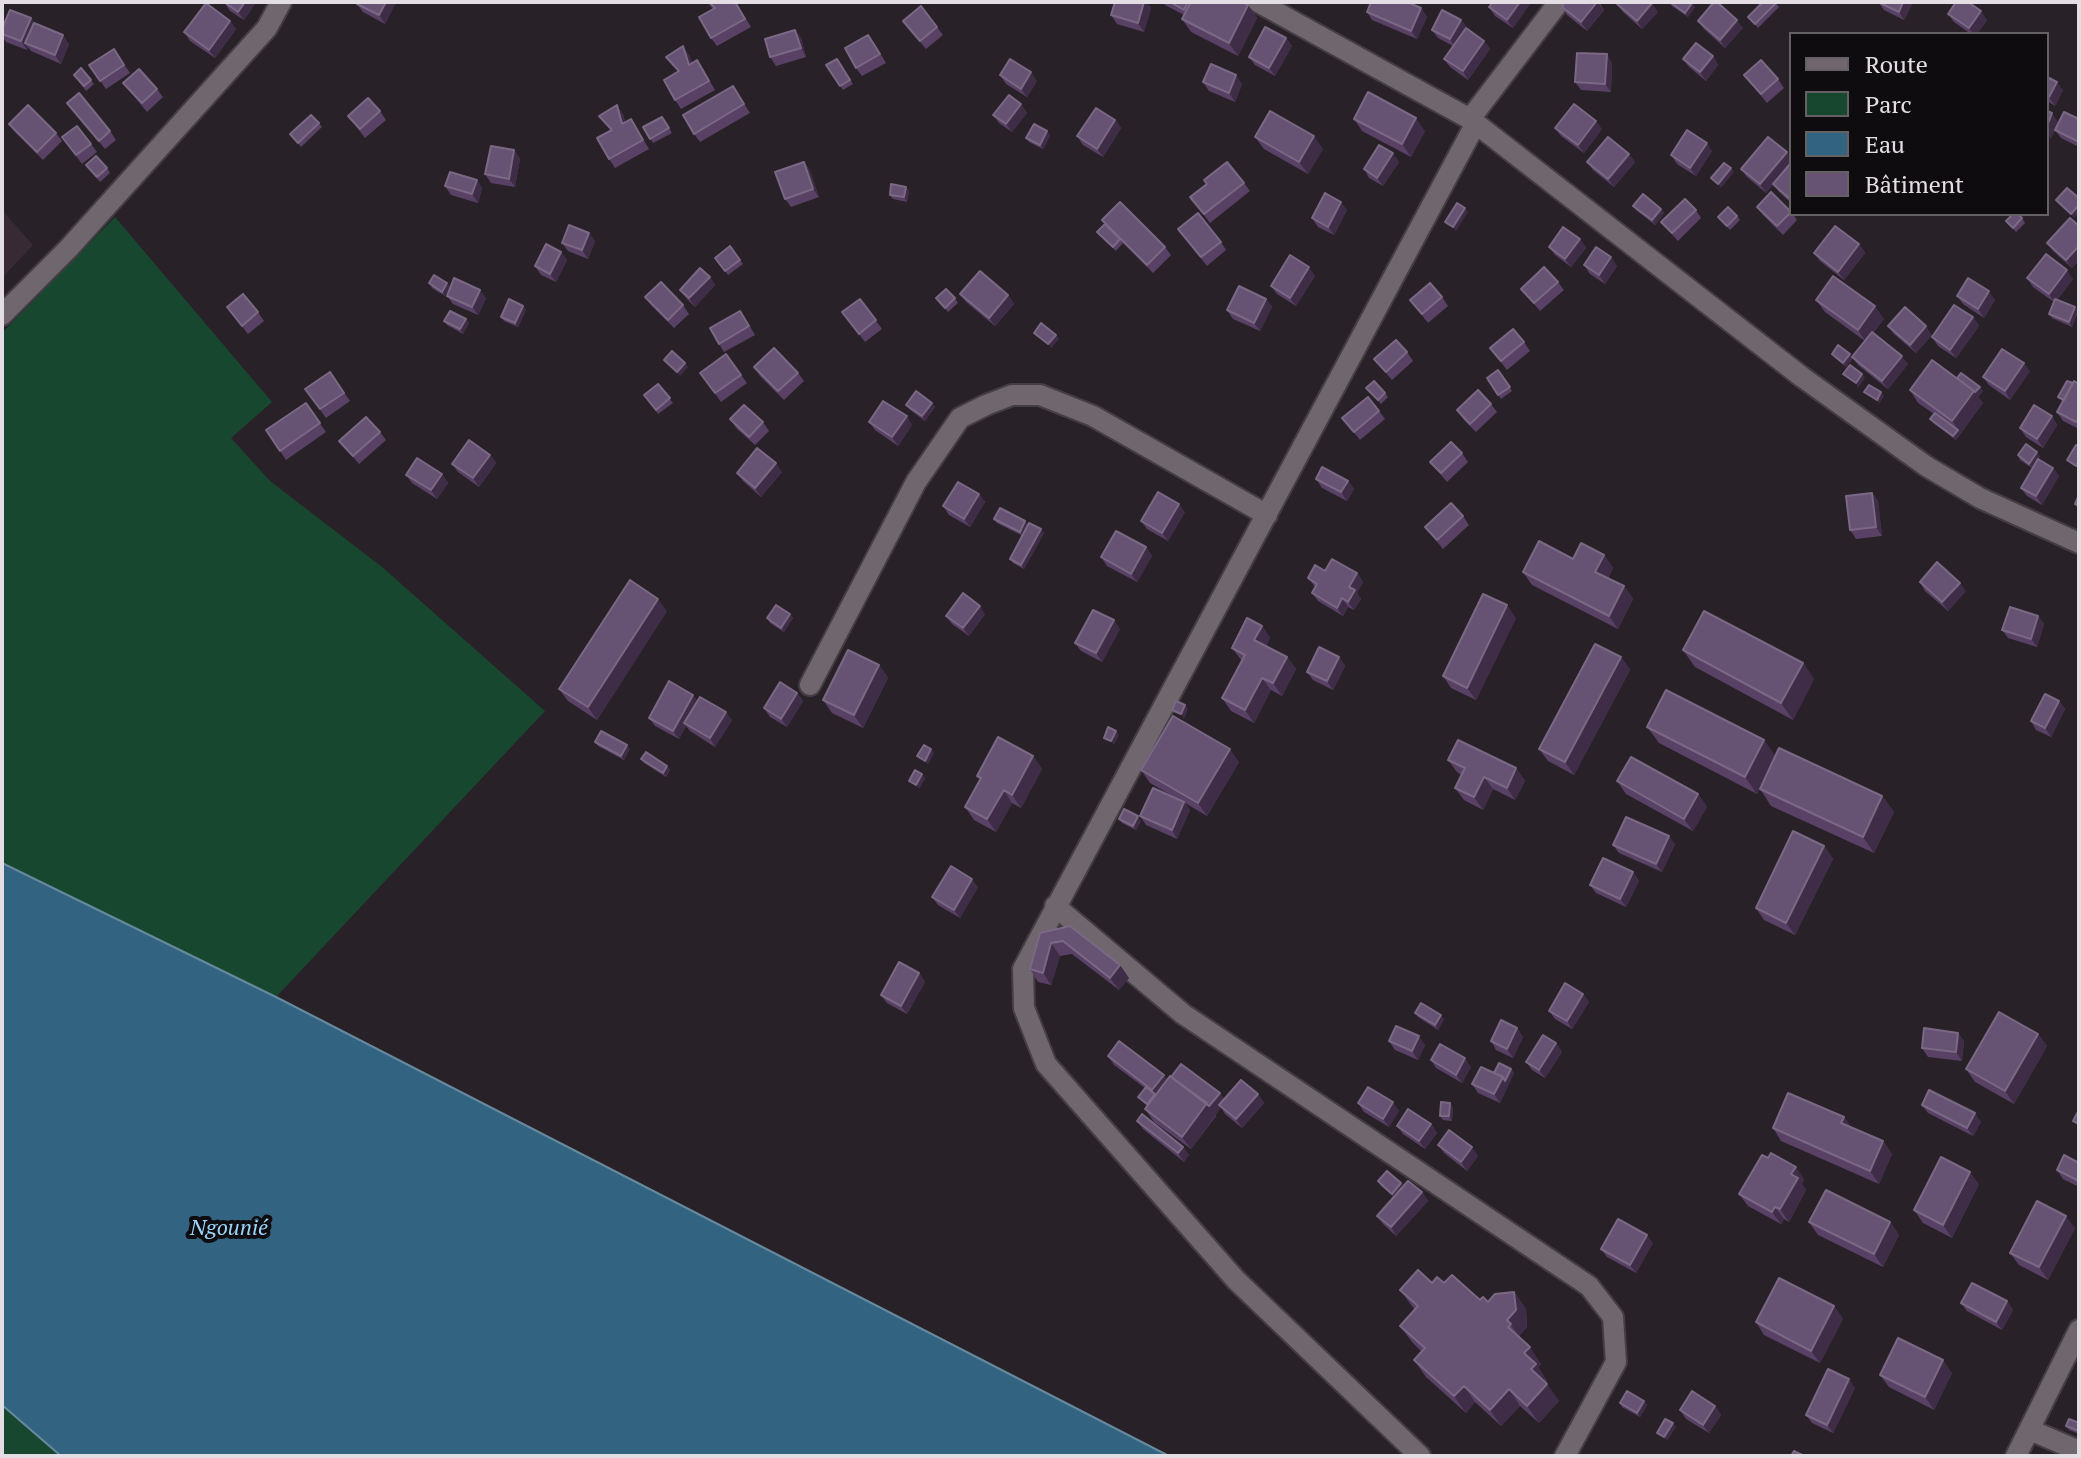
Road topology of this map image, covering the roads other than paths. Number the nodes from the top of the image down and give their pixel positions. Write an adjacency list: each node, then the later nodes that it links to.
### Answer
1 (281, 2): 5 (street)
2 (1258, 2): 4 (street)
3 (1559, 2): 4 (street)
4 (1473, 121): 6 (street); 7 (street)
5 (2, 315)
6 (1267, 515): 8 (street); 9 (street)
7 (2079, 543)
8 (810, 685)
9 (1055, 906): 13 (street); 14 (street)
10 (2079, 1330): 11 (street)
11 (2030, 1430): 12 (street); 15 (street)
12 (2079, 1451)
13 (1420, 1456)
14 (1565, 1456)
15 (2016, 1456)

